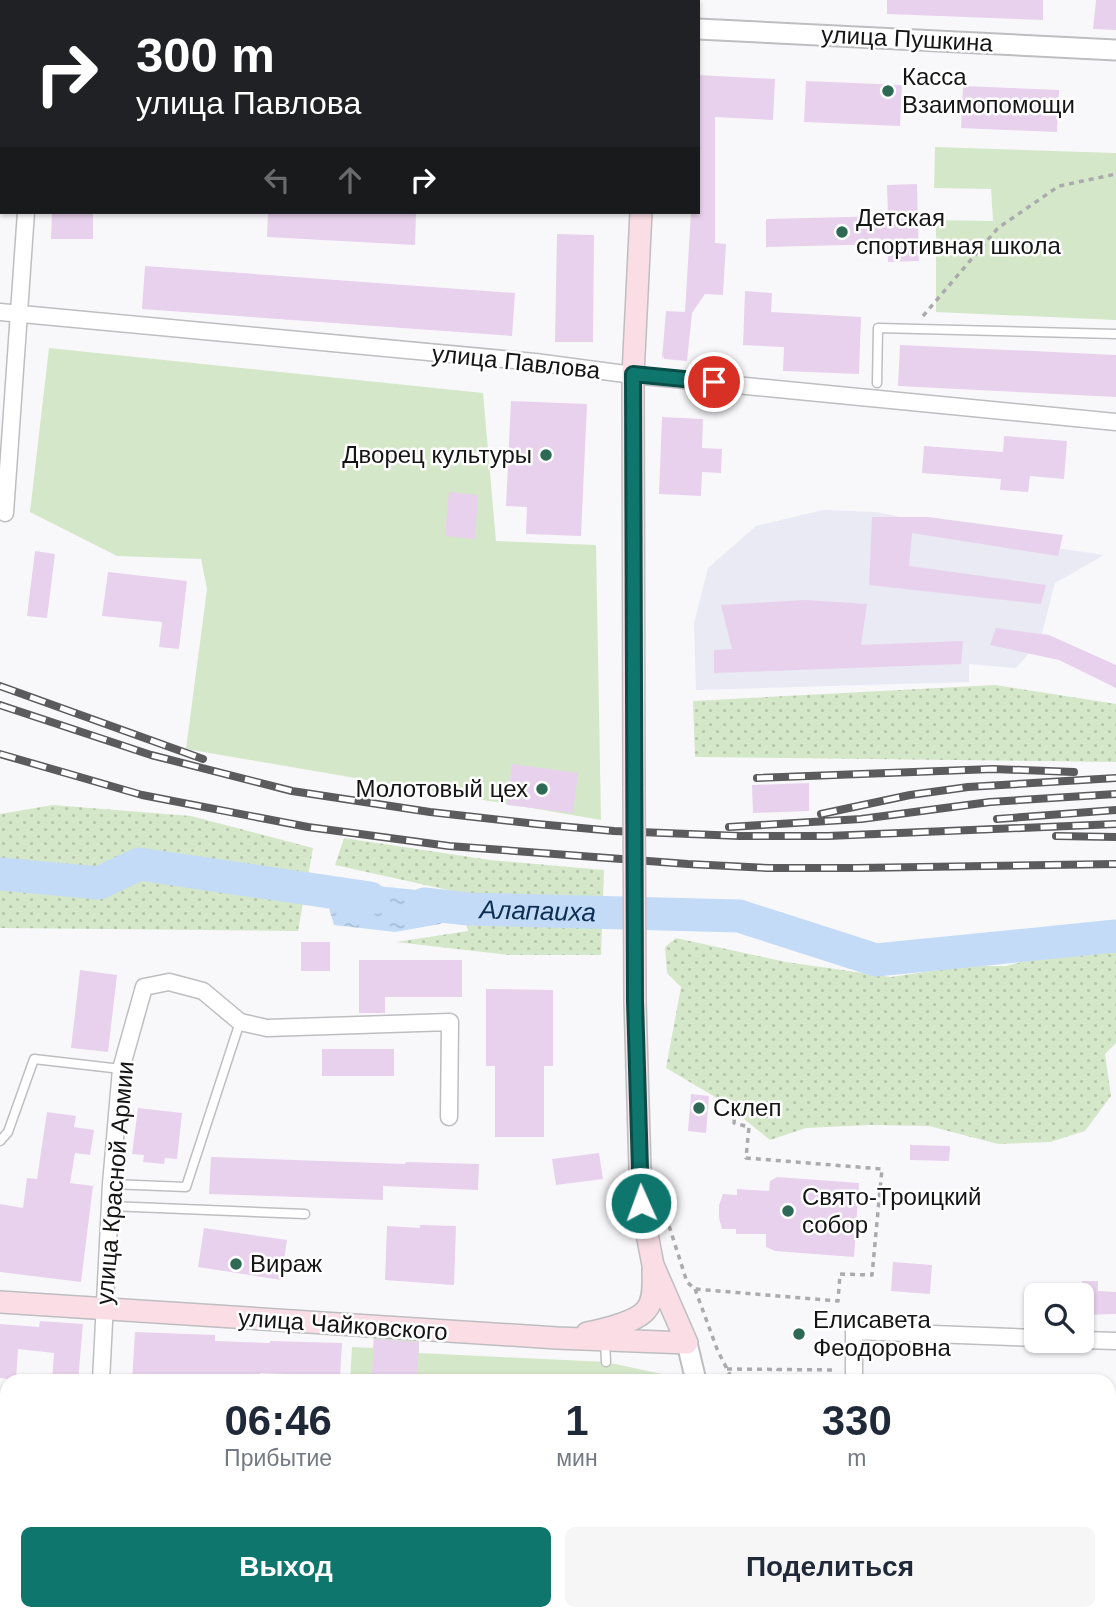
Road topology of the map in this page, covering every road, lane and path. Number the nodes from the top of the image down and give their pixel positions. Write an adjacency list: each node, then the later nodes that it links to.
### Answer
1 (700, 29): 2 (street, улица Пушкина)
2 (1116, 50)
3 (1116, 174): 8 (path)
4 (26, 214): 7 (street)
5 (641, 214): 10 (main road)
6 (0, 312): 7 (street, улица Павлова)
7 (20, 314): 10 (street, улица Павлова); 13 (street)
8 (919, 320)
9 (1116, 334): 11 (lane)
10 (633, 374): 12 (street, улица Павлова); 23 (main road, bridge)
11 (877, 383)
12 (1116, 422)
13 (5, 513)
14 (240, 1022): 15 (street, улица Красной Армии); 17 (street); 19 (lane)
15 (121, 1069): 18 (lane); 19 (street, улица Красной Армии)
16 (736, 1101): 24 (path)
17 (449, 1117)
18 (0, 1141)
19 (111, 1184): 21 (street, улица Красной Армии)
20 (662, 1204): 24 (path)
21 (110, 1206): 22 (lane); 26 (street, улица Красной Армии)
22 (305, 1214)
23 (653, 1265): 27 (main road); 32 (main road)
24 (695, 1289): 34 (path)
25 (0, 1302): 26 (main road, улица Чайковского)
26 (105, 1309): 27 (main road, улица Чайковского); 36 (street, улица Красной Армии)
27 (556, 1338): 29 (main road, улица Чайковского)
28 (1024, 1338): 41 (street)
29 (605, 1340): 32 (main road, улица Чайковского); 33 (lane)
30 (1094, 1340): 31 (street)
31 (1116, 1341)
32 (687, 1343): 37 (street)
33 (606, 1362)
34 (727, 1369): 35 (path); 38 (path)
35 (778, 1369): 39 (path); 40 (path)
36 (101, 1374)
37 (694, 1374)
38 (730, 1374)
39 (778, 1374)
40 (847, 1374)
41 (854, 1374)

